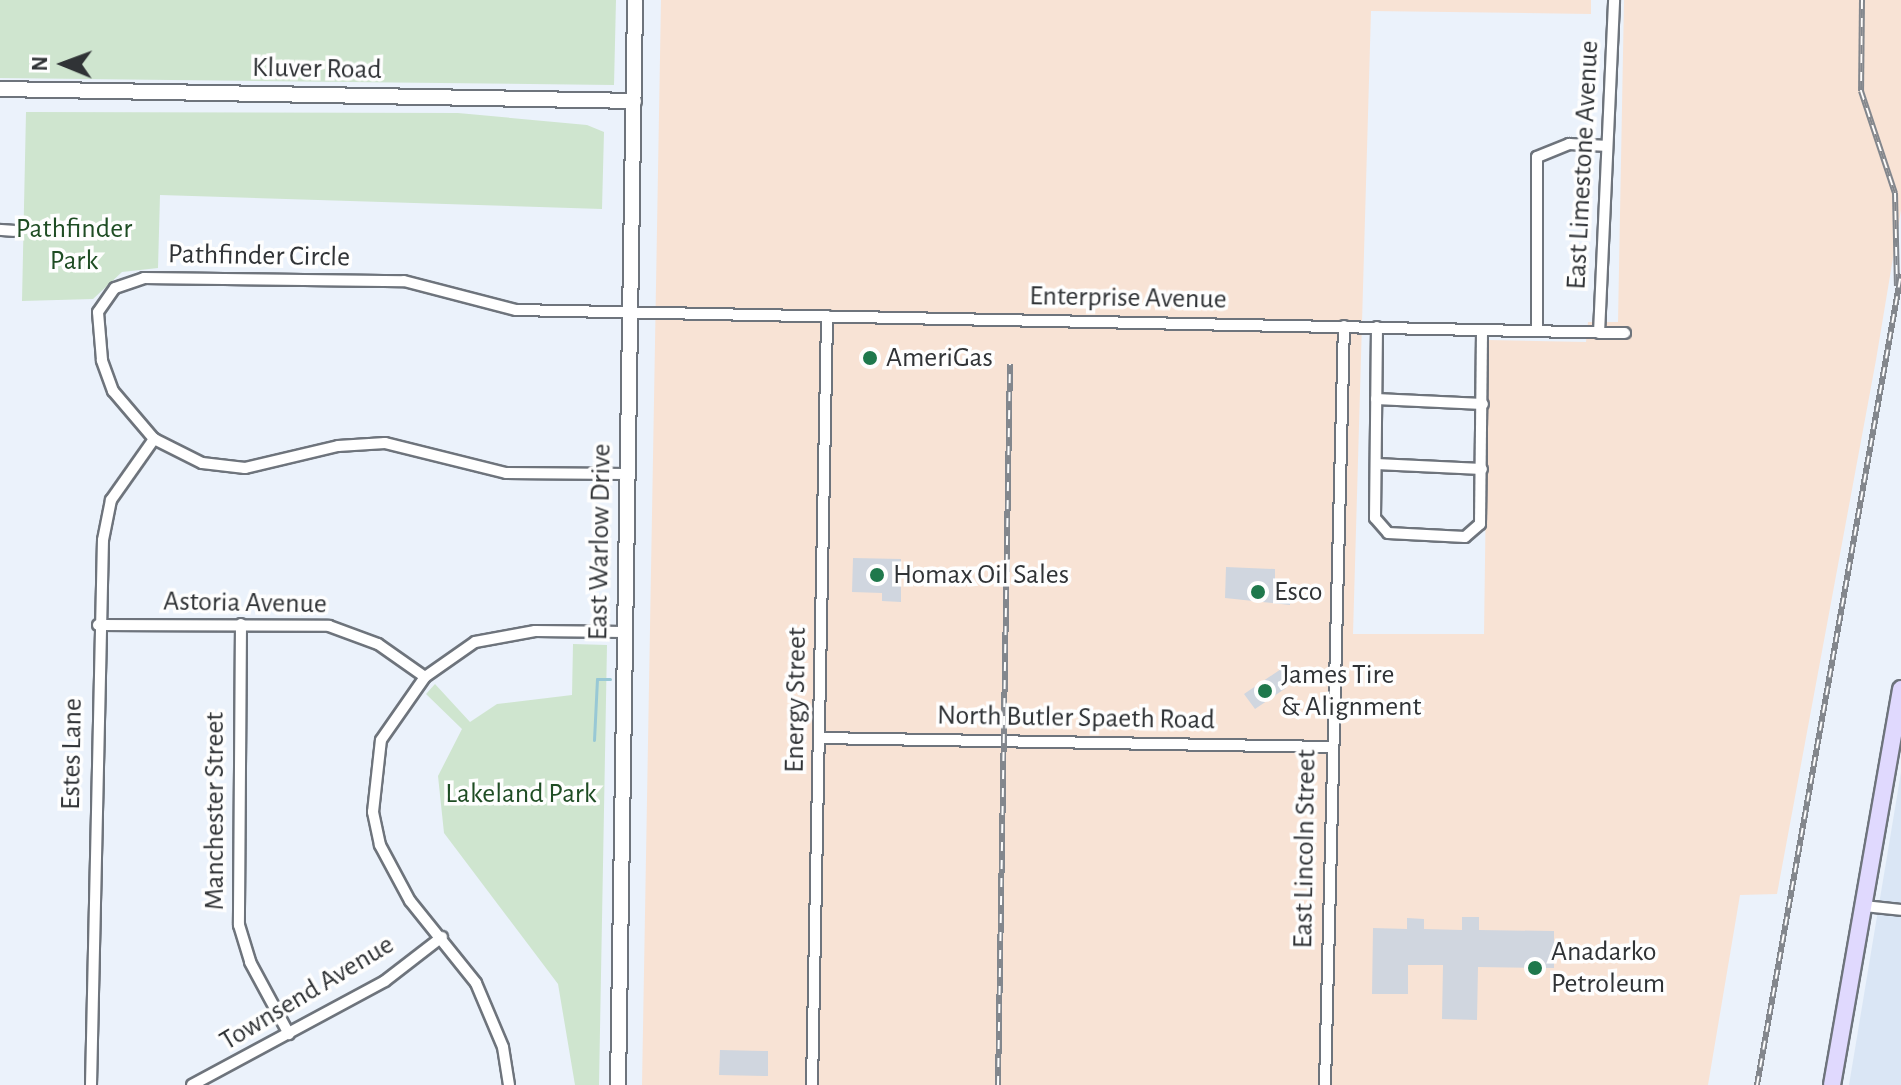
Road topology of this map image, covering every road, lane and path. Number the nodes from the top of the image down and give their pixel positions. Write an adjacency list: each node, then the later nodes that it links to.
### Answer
1 (635, 0): 4 (street, East Warlow Drive)
2 (1614, 0): 5 (street, East Limestone Avenue)
3 (0, 89): 4 (street, Kluver Road)
4 (634, 101): 8 (street, East Warlow Drive)
5 (1604, 146): 13 (street); 14 (street, East Limestone Avenue)
6 (0, 230): 7 (street)
7 (14, 231)
8 (629, 313): 9 (street, Enterprise Avenue); 18 (street, Pathfinder Circle); 21 (street, East Warlow Drive)
9 (827, 316): 10 (street, Enterprise Avenue); 27 (street, Energy Street)
10 (1344, 326): 11 (street, Enterprise Avenue); 29 (street, East Lincoln Street)
11 (1377, 327): 12 (street, Enterprise Avenue); 16 (street)
12 (1482, 330): 13 (street, Enterprise Avenue); 17 (street)
13 (1537, 331): 14 (street, Enterprise Avenue)
14 (1599, 333): 15 (street, Enterprise Avenue)
15 (1625, 333)
16 (1376, 399): 17 (street); 19 (street)
17 (1483, 404): 20 (street)
18 (154, 439): 21 (street, Pathfinder Circle); 23 (street, Estes Lane)
19 (1376, 464): 20 (street); 20 (street)
20 (1482, 469)
21 (626, 474): 24 (street, East Warlow Drive)
22 (241, 624): 23 (street, Astoria Avenue); 25 (street, Astoria Avenue); 33 (street, Manchester Street)
23 (98, 625): 34 (street, Estes Lane)
24 (625, 632): 25 (street); 37 (street, East Warlow Drive)
25 (425, 677): 32 (street)
26 (1901, 689): 28 (main road)
27 (819, 738): 29 (street, North Butler Spaeth Road); 38 (street, Energy Street)
28 (1896, 746): 30 (main road)
29 (1331, 747): 39 (street, East Lincoln Street)
30 (1864, 906): 31 (street); 40 (main road)
31 (1901, 910)
32 (442, 937): 33 (street, Townsend Avenue); 36 (street)
33 (289, 1034): 35 (street, Townsend Avenue)
34 (91, 1085)
35 (192, 1085)
36 (509, 1085)
37 (618, 1085)
38 (812, 1085)
39 (1325, 1085)
40 (1832, 1085)

